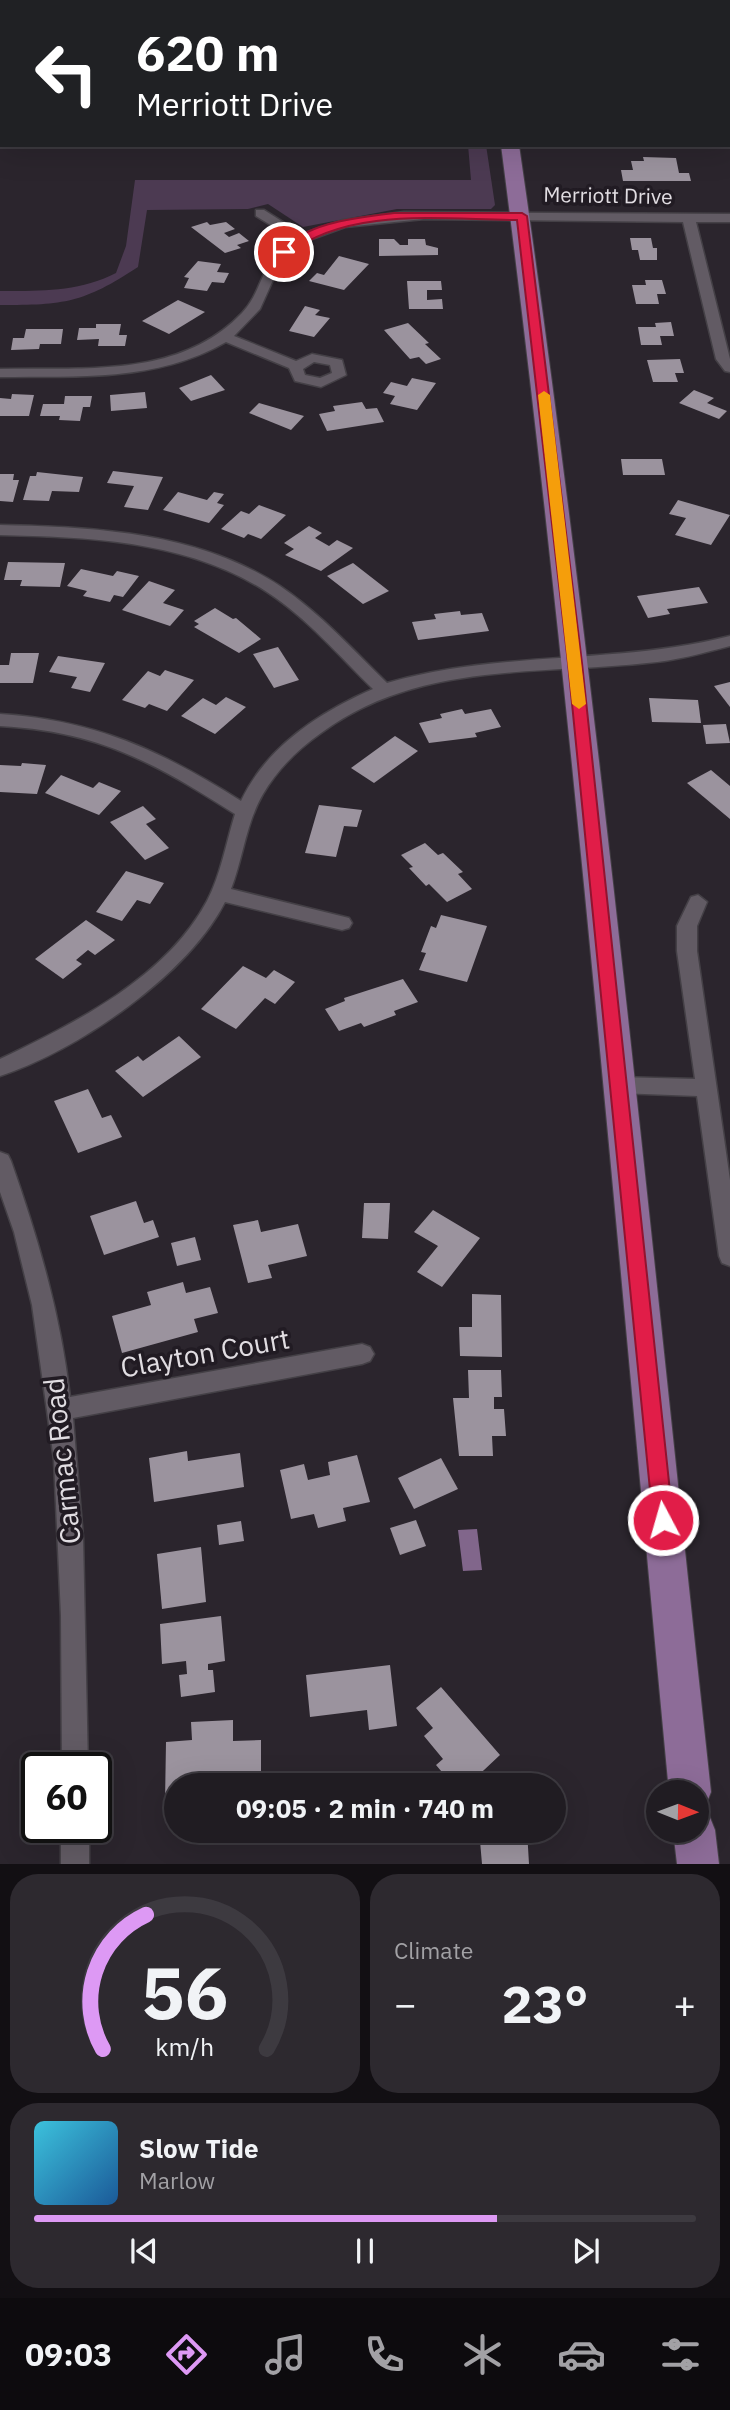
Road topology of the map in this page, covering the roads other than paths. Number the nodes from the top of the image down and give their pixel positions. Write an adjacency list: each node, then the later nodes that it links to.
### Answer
1 (510, 147): 3 (main road)
2 (260, 213): 6 (street)
3 (522, 216): 4 (street, Merriott Drive); 6 (street, Merriott Drive); 13 (main road)
4 (689, 218): 5 (street, Merriott Drive); 9 (street)
5 (730, 218)
6 (301, 239): 7 (street, Merriott Drive)
7 (225, 337): 8 (street); 10 (street, Merriott Drive)
8 (297, 366)
9 (730, 368)
10 (0, 373)
11 (0, 530): 14 (street)
12 (730, 641): 13 (street)
13 (575, 663): 14 (street); 21 (main road)
14 (383, 690): 16 (street)
15 (0, 720): 16 (street)
16 (245, 812): 17 (street)
17 (221, 894): 19 (street); 20 (street)
18 (698, 902): 22 (street)
19 (342, 923)
20 (0, 1068)
21 (618, 1086): 22 (street); 28 (main road)
22 (707, 1088): 24 (street)
23 (0, 1161): 26 (street, Carmac Road)
24 (730, 1256)
25 (362, 1354): 26 (street, Clayton Court)
26 (59, 1410): 27 (street, Carmac Road)
27 (75, 1752)
28 (690, 1780)
29 (75, 1843): 31 (street)
30 (696, 1843): 32 (main road)
31 (75, 1864)
32 (698, 1864)

